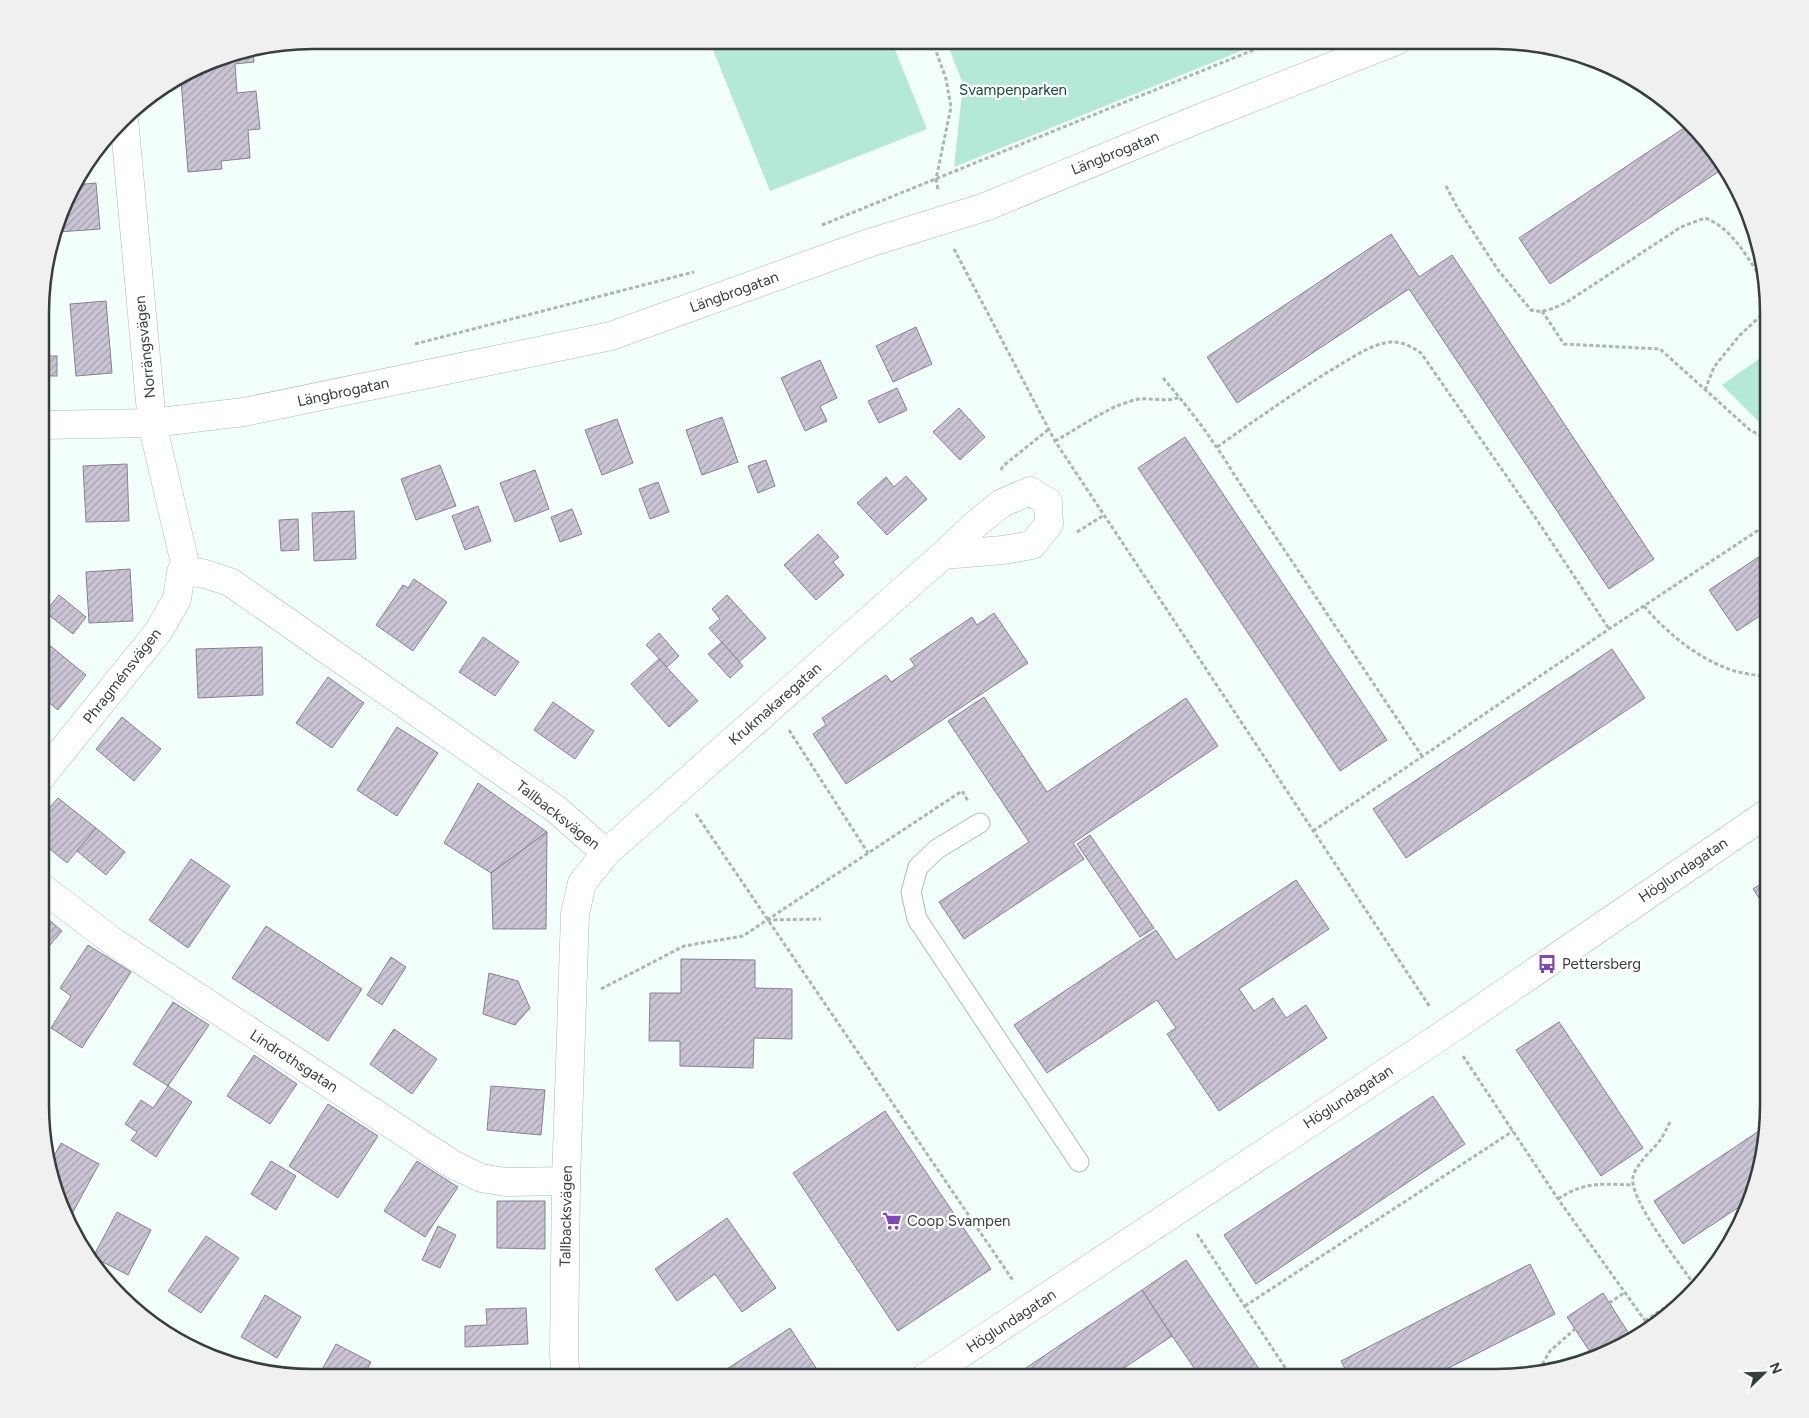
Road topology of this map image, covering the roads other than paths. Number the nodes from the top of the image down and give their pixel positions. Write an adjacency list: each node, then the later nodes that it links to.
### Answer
1 (1373, 49): 3 (street, Längbrogatan)
2 (125, 127): 3 (street, Norrängsvägen)
3 (152, 423): 4 (street, Längbrogatan); 6 (street, Norrängsvägen)
4 (49, 425)
5 (943, 555): 10 (street, Krukmakaregatan)
6 (187, 572): 7 (street, Phragménsvägen); 10 (street, Tallbacksvägen)
7 (49, 766)
8 (1760, 818): 15 (street, Höglundagatan)
9 (980, 823): 12 (lane)
10 (606, 852): 13 (street, Tallbacksvägen)
11 (49, 893): 13 (street, Lindrothsgatan)
12 (1078, 1162)
13 (566, 1181): 14 (street, Tallbacksvägen)
14 (565, 1369)
15 (938, 1369)

